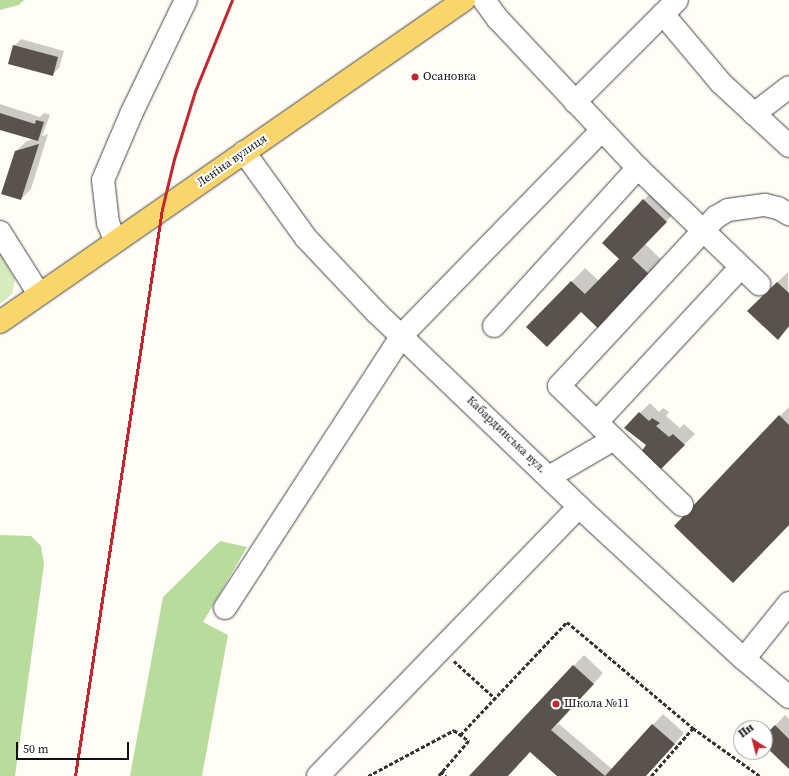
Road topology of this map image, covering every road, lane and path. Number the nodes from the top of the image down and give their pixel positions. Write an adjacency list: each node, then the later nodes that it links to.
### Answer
1 (186, 0): 15 (street)
2 (464, 0): 10 (main road, Леніна вулиця)
3 (484, 0): 6 (street)
4 (670, 7): 6 (street); 7 (street)
5 (789, 87): 7 (street)
6 (575, 102): 8 (street)
7 (754, 114): 9 (street)
8 (602, 130): 11 (street); 21 (street)
9 (789, 146)
10 (244, 152): 15 (main road, Леніна вулиця); 21 (street, Кабардинська вул.)
11 (638, 168): 13 (street); 20 (street)
12 (789, 214): 13 (street)
13 (703, 230): 16 (street); 22 (street)
14 (0, 232): 18 (street)
15 (115, 240): 18 (main road, Леніна вулиця)
16 (740, 268): 17 (street); 22 (street)
17 (759, 284)
18 (39, 294): 19 (main road, Леніна вулиця)
19 (0, 322)
20 (494, 326)
21 (402, 335): 24 (street, Кабардинська вул.); 28 (street)
22 (597, 422): 23 (street)
23 (614, 439): 24 (street); 25 (street)
24 (549, 476): 26 (street, Кабардинська вул.)
25 (682, 504)
26 (579, 507): 29 (street); 30 (street, Кабардинська вул.)
27 (789, 603): 30 (street)
28 (225, 608)
29 (441, 650): 32 (path); 36 (street)
30 (744, 659): 31 (street, Кабардинська вул.)
31 (789, 696)
32 (495, 698): 33 (path); 34 (path)
33 (693, 728): 40 (path); 41 (path)
34 (460, 735): 35 (path); 37 (path)
35 (441, 770): 38 (path); 39 (path)
36 (318, 776)
37 (368, 776)
38 (438, 776)
39 (446, 776)
40 (651, 776)
41 (760, 776)

